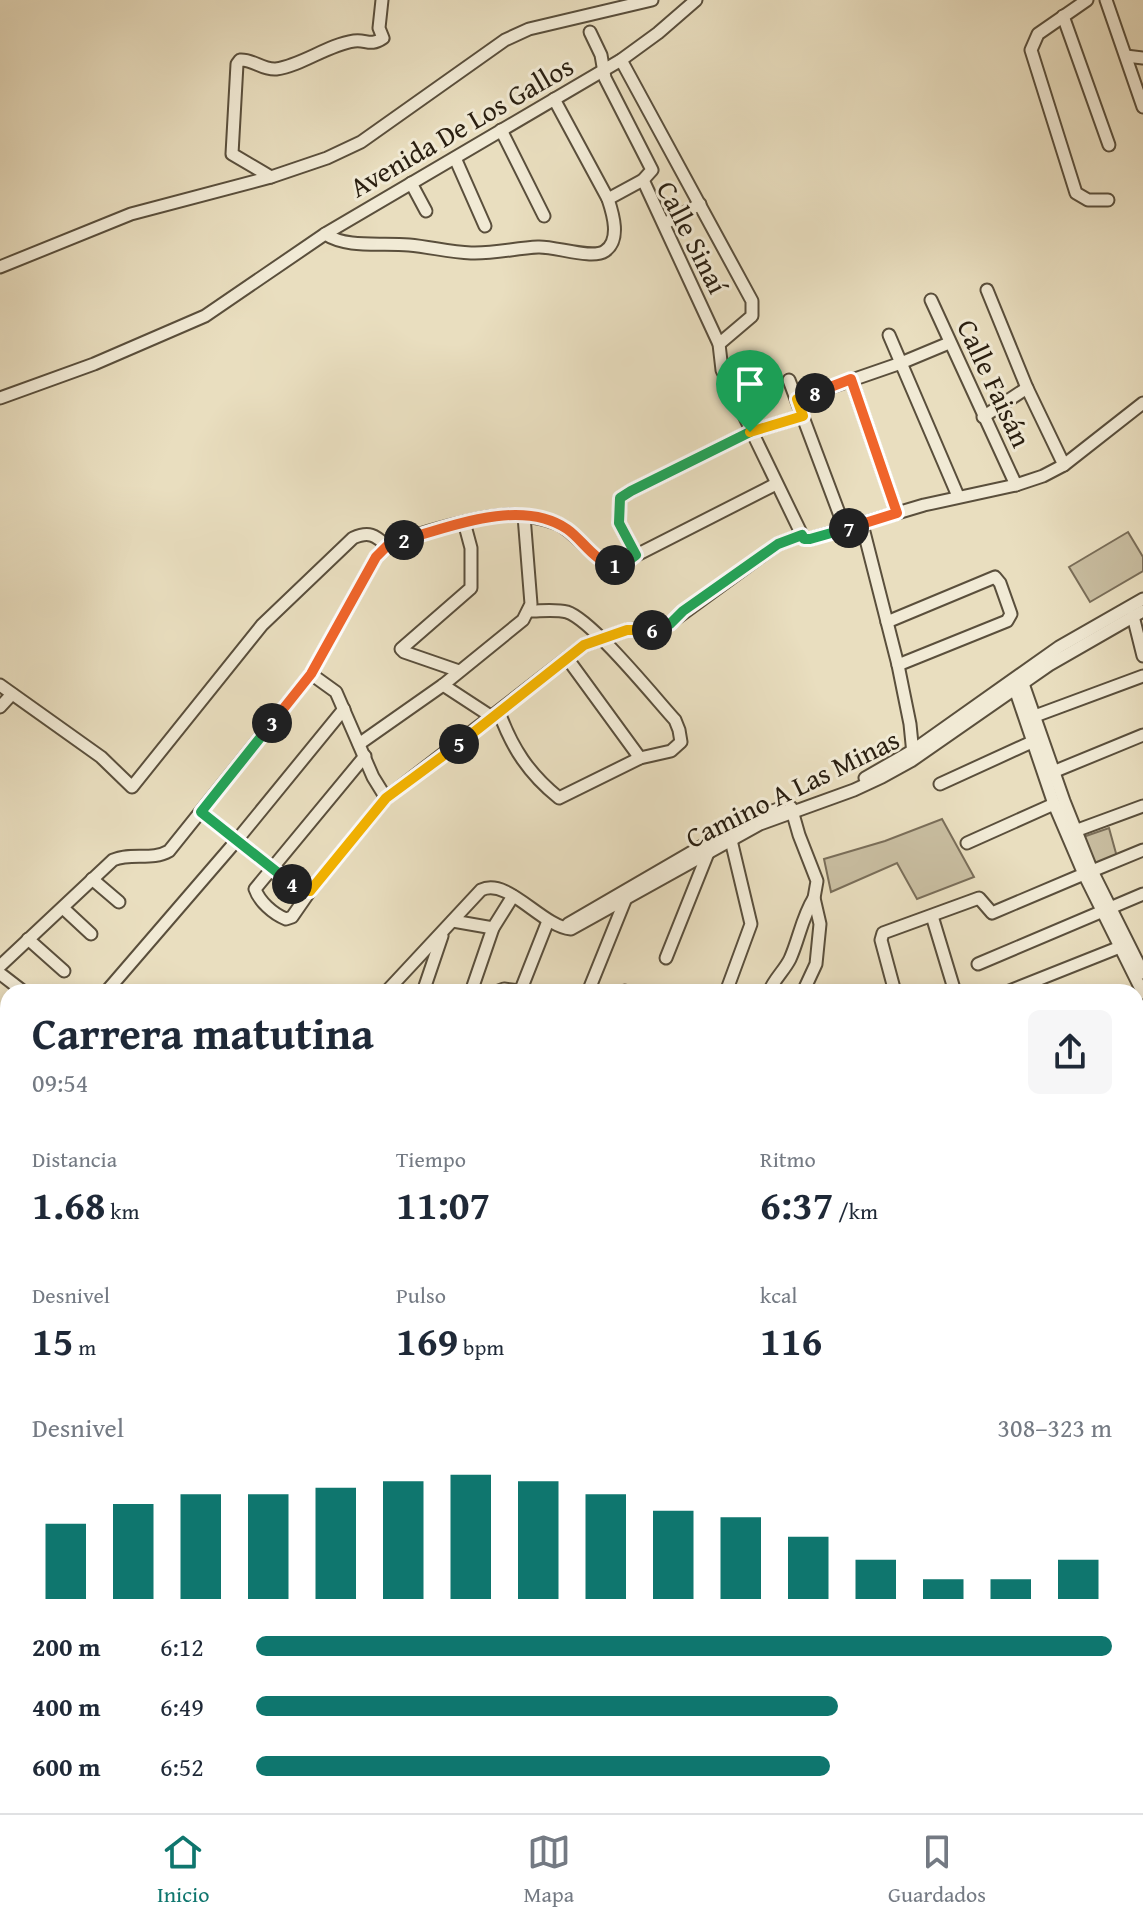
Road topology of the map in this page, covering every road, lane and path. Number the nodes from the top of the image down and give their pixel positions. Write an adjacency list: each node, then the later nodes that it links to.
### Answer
1 (382, 0): 17 (street)
2 (652, 0): 17 (street)
3 (696, 0): 10 (street, Avenida De Los Gallos)
4 (1087, 0): 6 (street)
5 (1106, 0): 8 (street)
6 (1063, 16): 15 (street); 21 (street)
7 (590, 32): 11 (street)
8 (1126, 56): 9 (street); 13 (street)
9 (1143, 58)
10 (621, 60): 11 (street, Avenida De Los Gallos); 22 (street)
11 (603, 71): 12 (street, Avenida De Los Gallos); 18 (street)
12 (554, 99): 14 (street, Avenida De Los Gallos); 20 (street)
13 (1143, 107)
14 (501, 130): 16 (street, Avenida De Los Gallos); 24 (street)
15 (1109, 145)
16 (455, 158): 19 (street, Avenida De Los Gallos); 26 (street)
17 (271, 177): 28 (street)
18 (643, 180): 20 (street, Calle Sinaí); 25 (street, Calle Sinaí)
19 (411, 183): 23 (street); 27 (street, Avenida De Los Gallos)
20 (608, 199): 27 (street)
21 (1108, 200)
22 (700, 204): 25 (street); 33 (street)
23 (426, 211)
24 (544, 216)
25 (664, 224): 33 (street, Calle Sinaí)
26 (485, 226)
27 (325, 234): 38 (street, Avenida De Los Gallos)
28 (0, 267)
29 (987, 290): 37 (street)
30 (931, 300): 32 (street, Calle Faisán)
31 (889, 335): 34 (street)
32 (949, 343): 34 (street); 42 (street, Calle Faisán)
33 (719, 344): 43 (street, Calle Sinaí)
34 (901, 363): 35 (street); 47 (street)
35 (851, 379): 39 (street); 48 (street)
36 (789, 380): 39 (street)
37 (1027, 388): 42 (street); 44 (street)
38 (0, 398)
39 (797, 399): 41 (street)
40 (1143, 403): 44 (street)
41 (803, 416): 43 (street); 52 (street)
42 (983, 417): 46 (street, Calle Faisán)
43 (750, 432): 45 (street, Calle Sinaí); 55 (street)
44 (1064, 465): 46 (street)
45 (776, 484): 53 (street, Calle Sinaí); 55 (street)
46 (1016, 485): 47 (street)
47 (958, 496): 48 (street)
48 (897, 513): 51 (street)
49 (524, 516): 50 (street); 55 (street); 57 (street)
50 (464, 522): 54 (street); 64 (street)
51 (862, 524): 52 (street); 59 (street)
52 (845, 529): 53 (street)
53 (802, 535): 60 (street)
54 (387, 546): 65 (street); 70 (street)
55 (636, 555)
56 (1143, 599): 67 (street)
57 (529, 611): 60 (street); 64 (street)
58 (1138, 614): 61 (street); 67 (street)
59 (887, 622): 63 (street); 63 (street)
60 (601, 640): 62 (street); 82 (street)
61 (1143, 656)
62 (567, 658): 73 (street); 82 (street)
63 (898, 665): 75 (street)
64 (459, 671): 69 (street)
65 (311, 674): 72 (street); 89 (street)
66 (1143, 676): 74 (street)
67 (1017, 680): 74 (street); 77 (street); 78 (street, Camino A Las Minas)
68 (0, 685): 70 (street)
69 (443, 685): 73 (street); 79 (street)
70 (12, 694): 71 (street)
71 (0, 707)
72 (344, 709): 79 (street); 92 (street)
73 (496, 714): 82 (street); 85 (street)
74 (1035, 716): 83 (street)
75 (910, 724): 78 (street); 80 (street)
76 (1143, 735): 83 (street)
77 (1034, 741): 84 (street); 86 (street)
78 (929, 742): 80 (street, Camino A Las Minas)
79 (359, 744): 81 (street)
80 (913, 754): 88 (street, Camino A Las Minas)
81 (365, 756): 85 (street); 96 (street)
82 (640, 758)
83 (1053, 772): 90 (street)
84 (940, 784)
85 (386, 798): 100 (street)
86 (1054, 804): 93 (street); 97 (street)
87 (1143, 806): 90 (street)
88 (791, 809): 91 (street, Camino A Las Minas); 103 (street)
89 (201, 812): 92 (street); 98 (street)
90 (1075, 831): 97 (street)
91 (730, 835): 95 (street, Camino A Las Minas); 99 (street, Camino A Las Minas); 129 (street)
92 (237, 840): 96 (street); 123 (street)
93 (967, 843)
94 (1143, 850): 97 (street)
95 (708, 853): 104 (street, Camino A Las Minas); 118 (street)
96 (270, 868): 100 (street); 100 (street)
97 (1088, 873): 107 (street); 108 (street)
98 (92, 879): 105 (street); 106 (street)
99 (631, 887): 104 (street); 109 (street, Camino A Las Minas)
100 (310, 891)
101 (1143, 894): 107 (street)
102 (513, 896): 110 (street); 111 (street); 112 (street)
103 (814, 898): 130 (street); 131 (street)
104 (625, 899): 109 (street, Camino A Las Minas); 128 (street)
105 (119, 902)
106 (63, 908): 114 (street); 115 (street)
107 (1106, 910): 117 (street); 119 (street)
108 (932, 916): 132 (street); 133 (street)
109 (587, 917): 111 (street, Camino A Las Minas)
110 (453, 921): 112 (street); 113 (street)
111 (548, 921): 127 (street)
112 (493, 928): 126 (street)
113 (444, 931): 124 (street); 125 (street)
114 (91, 934)
115 (28, 939): 120 (street); 121 (street)
116 (1143, 940): 117 (street)
117 (1124, 947): 122 (street); 134 (street); 135 (street)
118 (666, 958)
119 (978, 964)
120 (64, 971)
121 (0, 972)
122 (1143, 973)
123 (113, 984)
124 (394, 984)
125 (426, 984)
126 (474, 984)
127 (523, 984)
128 (591, 984)
129 (729, 984)
130 (772, 984)
131 (807, 984)
132 (893, 984)
133 (953, 984)
134 (1028, 984)
135 (1139, 984)

